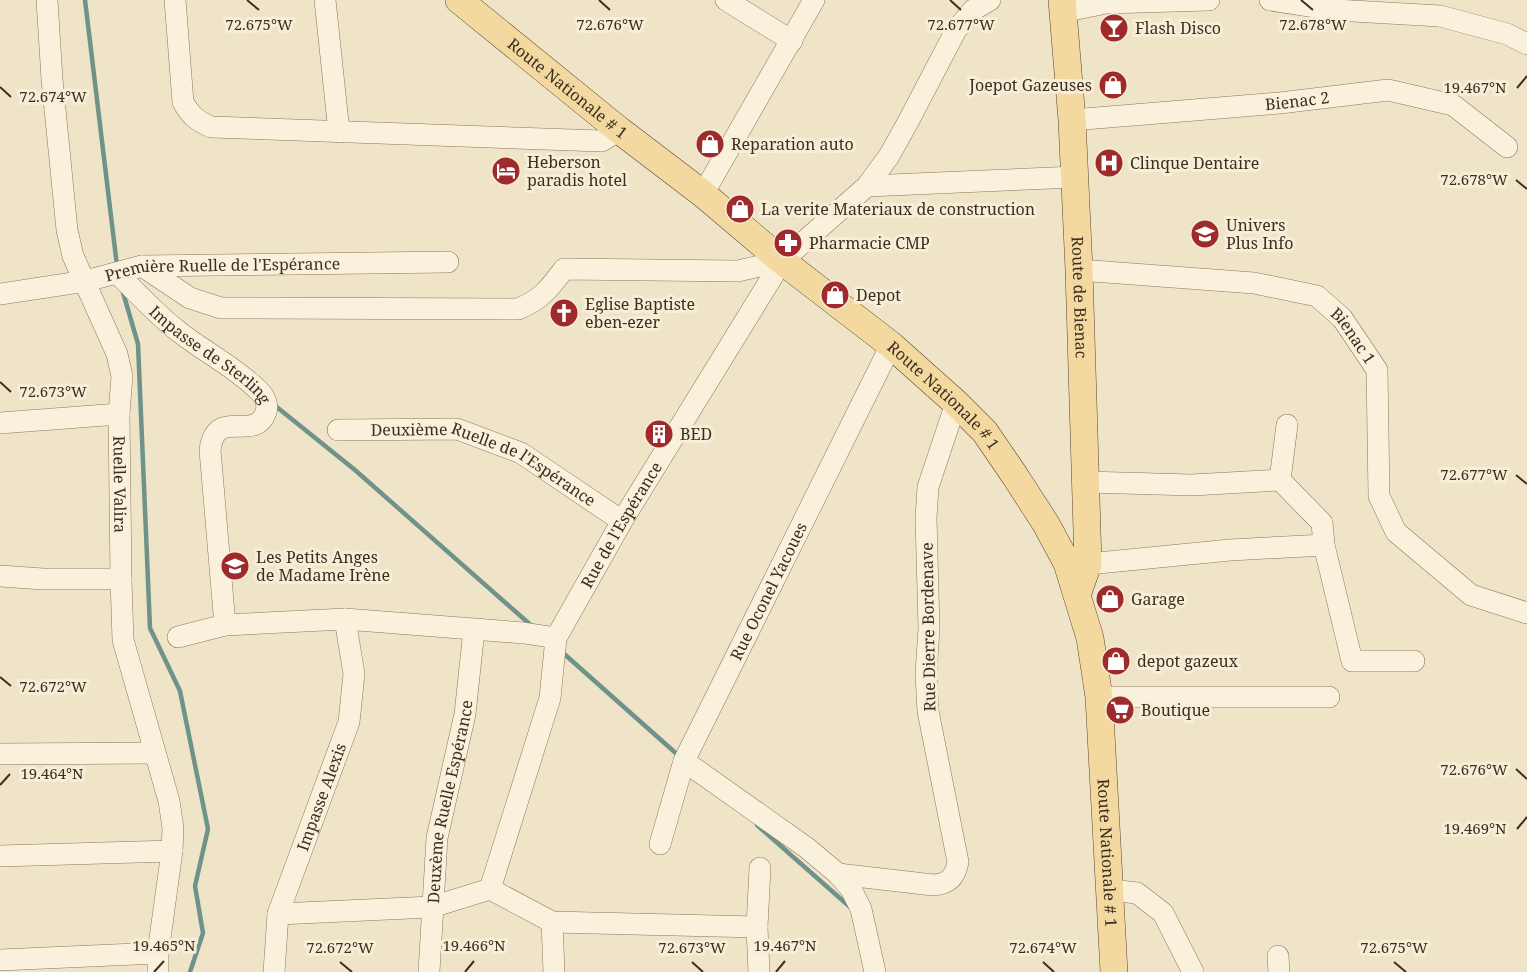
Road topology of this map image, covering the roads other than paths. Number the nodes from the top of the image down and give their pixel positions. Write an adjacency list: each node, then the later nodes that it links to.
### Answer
1 (47, 0): 25 (street, Ruelle Valira)
2 (175, 0): 15 (street)
3 (325, 0): 15 (street)
4 (459, 0): 14 (main road, Route Nationale # 1)
5 (726, 0): 11 (street)
6 (814, 0): 11 (street)
7 (990, 0): 18 (street)
8 (1209, 0): 10 (street)
9 (1270, 0): 12 (street)
10 (1062, 6): 13 (main road, Route de Bienac)
11 (792, 41): 19 (street)
12 (1527, 44)
13 (1072, 120): 16 (street, Bienac 2); 17 (main road, Route de Bienac)
14 (619, 130): 15 (street); 19 (main road, Route Nationale # 1)
15 (339, 132)
16 (1506, 147)
17 (1075, 177): 18 (street); 23 (main road, Route de Bienac)
18 (867, 186): 20 (street)
19 (703, 194): 20 (main road, Route Nationale # 1)
20 (782, 261): 22 (street); 27 (main road, Route Nationale # 1); 35 (street, Rue de l'Espérance)
21 (448, 262): 22 (street, Première Ruelle de l'Espérance)
22 (142, 266): 24 (street, Première Ruelle de l'Espérance)
23 (1079, 270): 34 (main road, Route de Bienac); 41 (street, Bienac 1)
24 (118, 274): 25 (street, Première Ruelle de l'Espérance); 43 (street, Impasse de Sterling)
25 (86, 281): 26 (street, Première Ruelle de l'Espérance); 29 (street, Ruelle Valira)
26 (0, 294)
27 (891, 345): 28 (main road, Route Nationale # 1); 52 (street, Rue Oconel Yacoues)
28 (956, 403): 40 (main road, Route Nationale # 1); 57 (street, Rue Dierre Bordenave)
29 (119, 414): 30 (street); 39 (street, Ruelle Valira)
30 (0, 423)
31 (1287, 425): 33 (street)
32 (338, 430): 35 (street, Deuxième Ruelle de l'Espérance)
33 (1280, 480): 34 (street); 36 (street)
34 (1086, 482): 37 (main road, Route de Bienac)
35 (622, 521): 46 (street, Rue de l'Espérance)
36 (1323, 544): 37 (street); 47 (street)
37 (1088, 564): 40 (main road, Route de Bienac)
38 (0, 576): 39 (street)
39 (121, 579): 50 (street, Ruelle Valira)
40 (1077, 595): 48 (main road, Route Nationale # 1)
41 (1527, 612)
42 (345, 619): 43 (street); 44 (street); 61 (street, Impasse Alexis)
43 (225, 625): 45 (street)
44 (474, 630): 46 (street); 60 (street, Deuxème Ruelle Espérance)
45 (178, 637)
46 (556, 638): 58 (street)
47 (1414, 661)
48 (1099, 697): 49 (street); 59 (main road, Route Nationale # 1)
49 (1329, 697)
50 (155, 753): 51 (street); 54 (street, Ruelle Valira)
51 (0, 754)
52 (684, 761): 53 (street, Rue Oconel Yacoues); 57 (street)
53 (660, 844)
54 (172, 851): 55 (street); 65 (street, Ruelle Valira)
55 (0, 856)
56 (760, 868): 63 (street)
57 (838, 874): 70 (street)
58 (490, 889): 60 (street); 62 (street)
59 (1110, 890): 71 (main road, Route Nationale # 1); 72 (street)
60 (432, 908): 61 (street); 67 (street, Deuxème Ruelle Espérance)
61 (278, 914): 66 (street, Impasse Alexis)
62 (552, 922): 63 (street); 68 (street)
63 (757, 927): 69 (street)
64 (0, 960): 65 (street)
65 (158, 963)
66 (274, 972)
67 (429, 972)
68 (554, 972)
69 (759, 972)
70 (876, 972)
71 (1114, 972)
72 (1193, 972)

